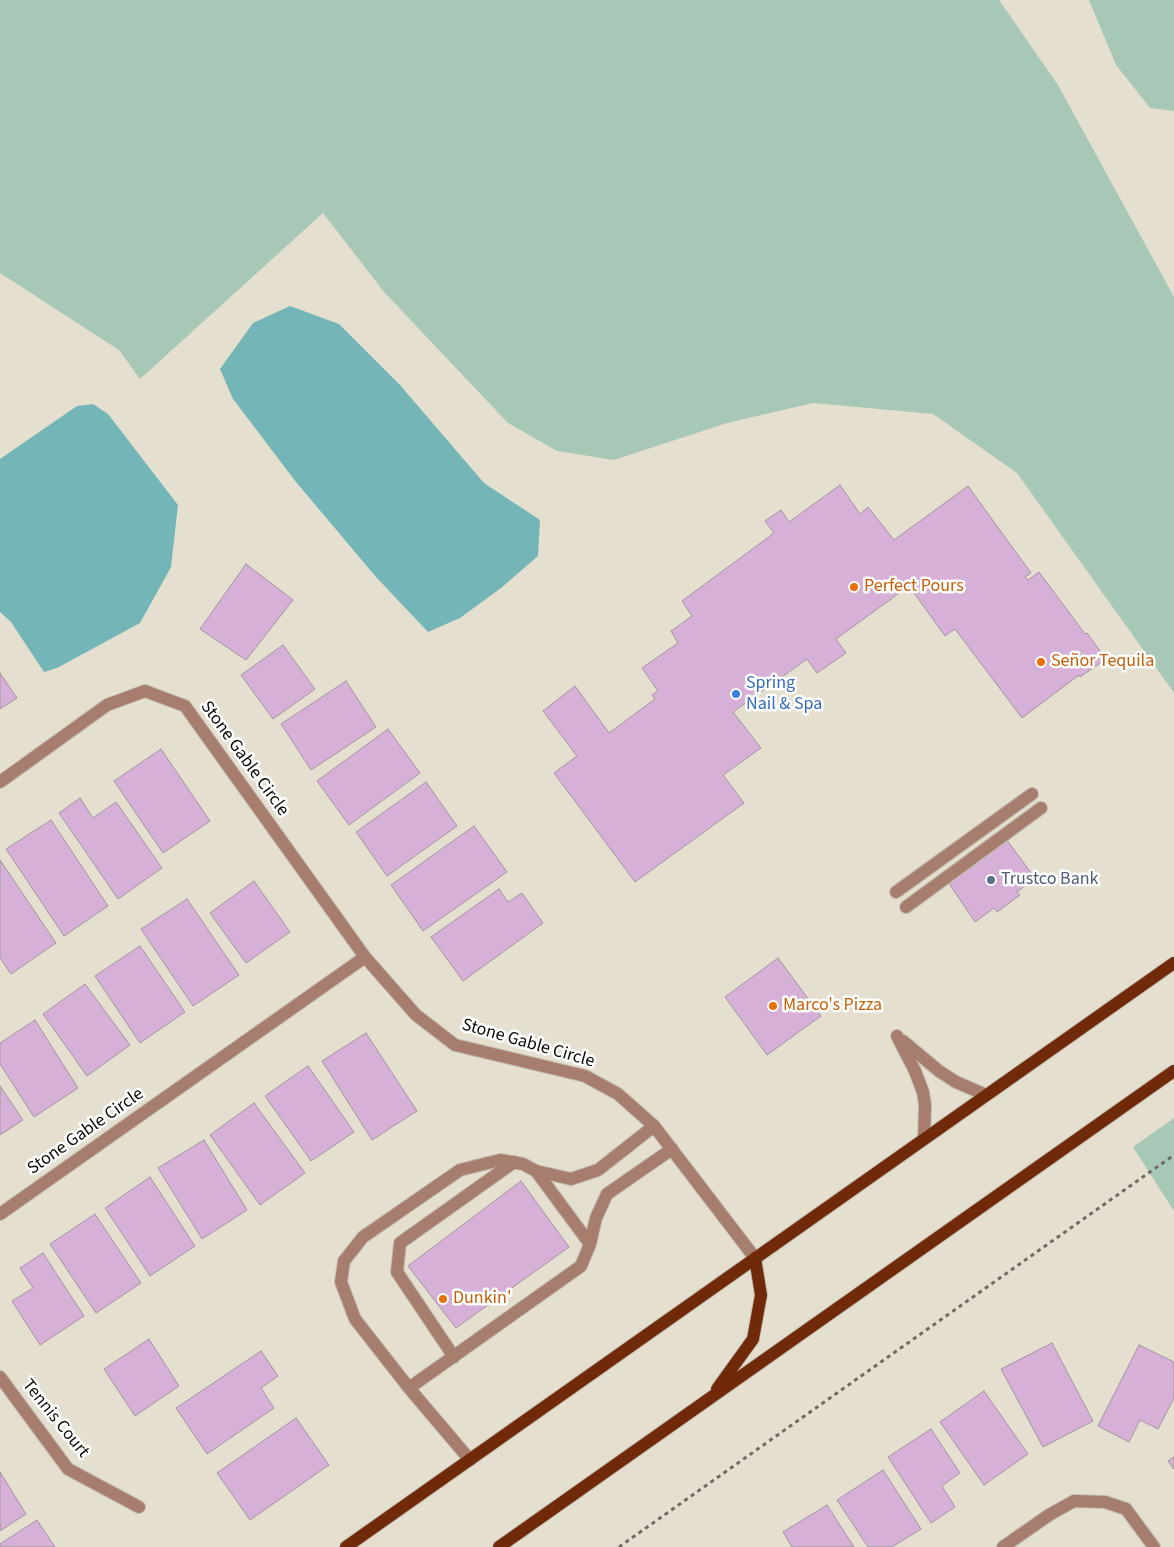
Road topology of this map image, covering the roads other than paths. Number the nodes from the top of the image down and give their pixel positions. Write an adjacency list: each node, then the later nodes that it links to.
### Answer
1 (0, 782): 6 (street, Stone Gable Circle)
2 (1032, 794): 4 (street)
3 (1041, 808): 5 (street)
4 (896, 892)
5 (906, 906)
6 (365, 957): 10 (street, Stone Gable Circle); 15 (street, Stone Gable Circle)
7 (1174, 963): 9 (main road)
8 (1174, 1071): 21 (main road)
9 (986, 1095): 11 (main road); 11 (street)
10 (654, 1126): 12 (street, Stone Gable Circle); 14 (street)
11 (924, 1139): 17 (main road)
12 (672, 1150): 16 (street); 17 (street, Stone Gable Circle)
13 (514, 1162): 14 (street); 18 (street); 20 (street)
14 (536, 1171): 16 (street)
15 (0, 1214)
16 (590, 1244): 18 (street)
17 (755, 1258): 21 (main road); 22 (main road)
18 (454, 1357): 20 (street)
19 (0, 1377): 23 (street, Tennis Court)
20 (410, 1388): 22 (street)
21 (711, 1397): 25 (main road)
22 (470, 1460): 24 (main road)
23 (139, 1507)
24 (346, 1547)
25 (499, 1547)
26 (1003, 1547): 27 (street)
27 (1154, 1547)

